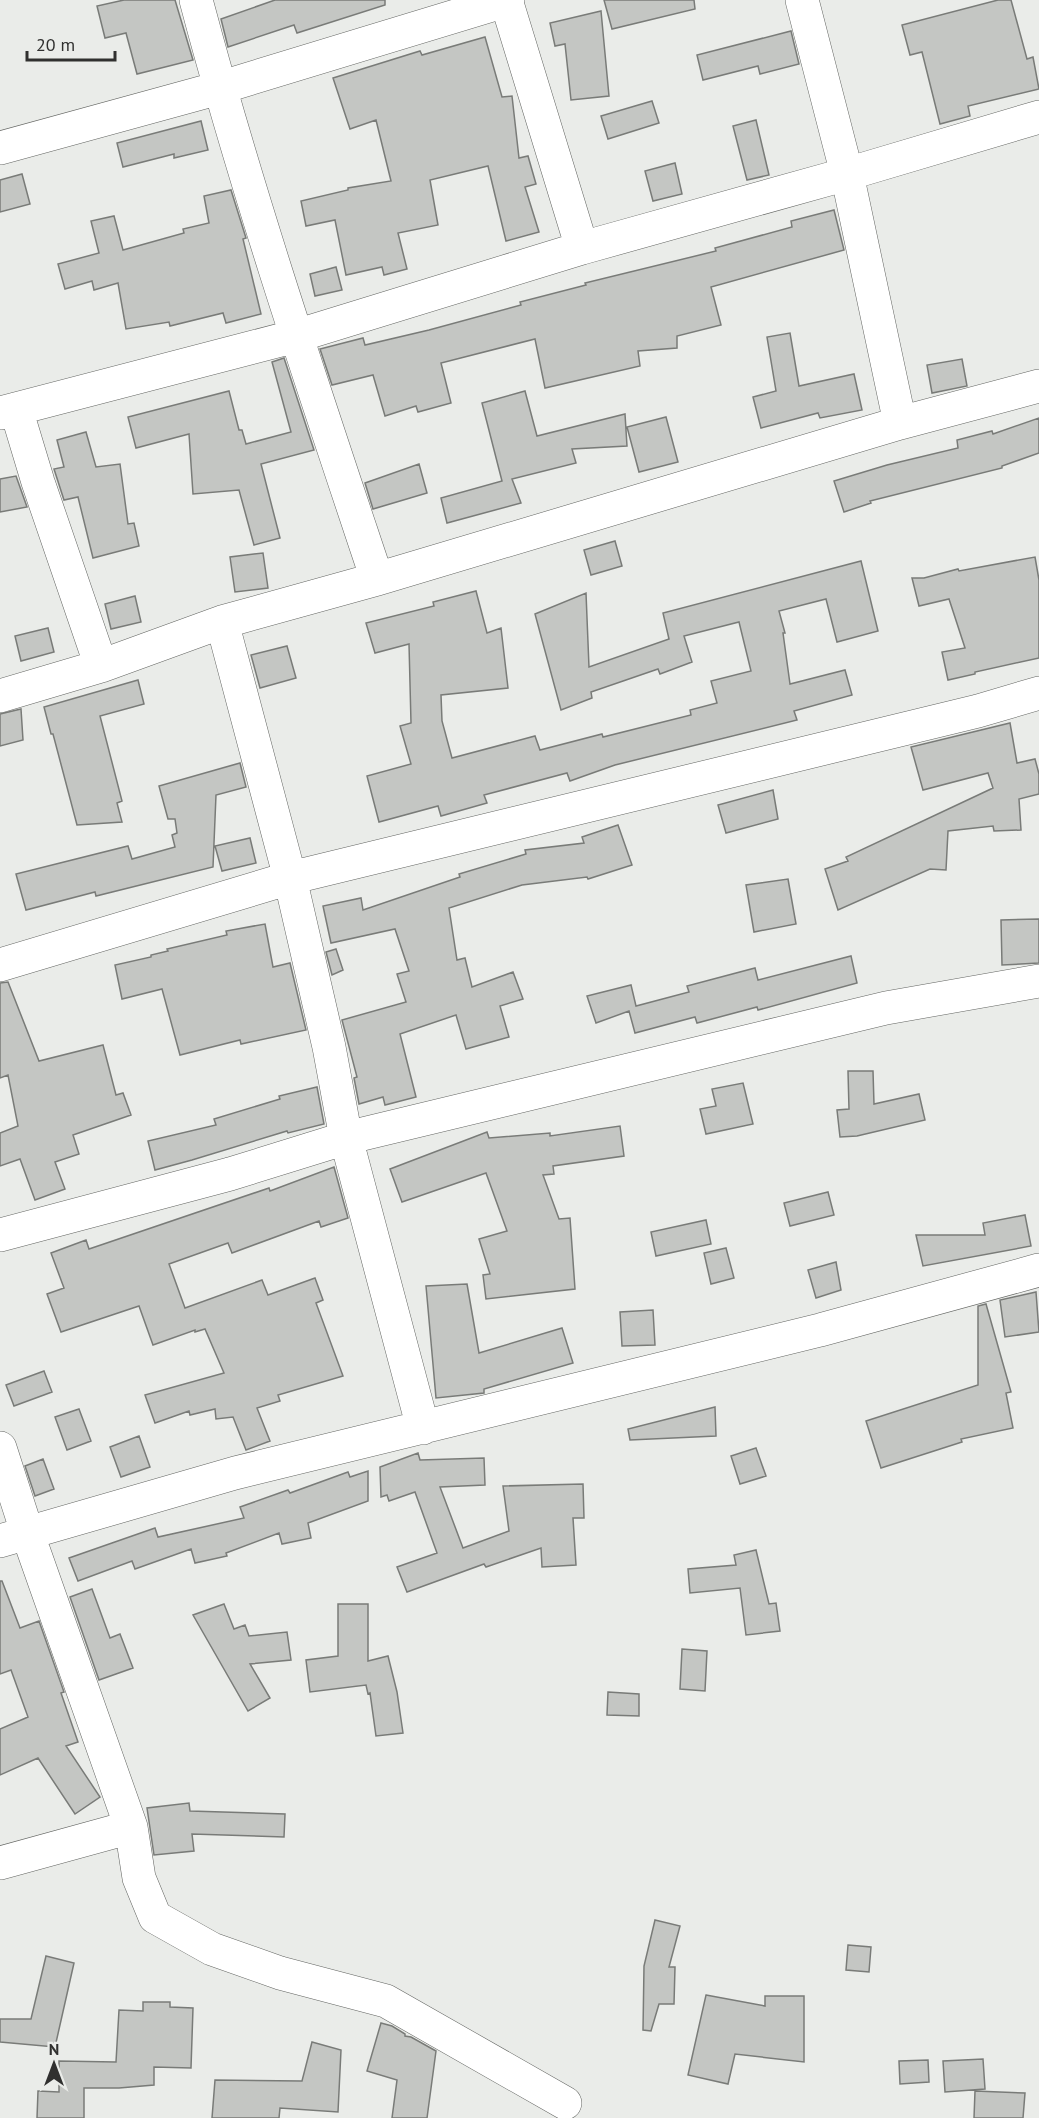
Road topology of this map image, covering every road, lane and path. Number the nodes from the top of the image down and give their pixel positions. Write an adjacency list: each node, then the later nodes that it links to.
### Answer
1 (195, 0): 4 (street)
2 (507, 0): 4 (street); 8 (street)
3 (802, 0): 7 (street)
4 (219, 88): 6 (street); 9 (street)
5 (1039, 117): 7 (street)
6 (0, 148)
7 (847, 174): 8 (street); 12 (street)
8 (582, 248): 9 (street)
9 (296, 336): 11 (street); 13 (street)
10 (1039, 386): 12 (street)
11 (8, 411): 15 (street)
12 (900, 423): 13 (street)
13 (377, 579): 14 (street)
14 (222, 622): 15 (street); 18 (street)
15 (101, 666): 17 (street)
16 (1039, 693): 18 (street)
17 (0, 696)
18 (290, 878): 19 (street); 21 (street)
19 (0, 965)
20 (1039, 981): 21 (street)
21 (346, 1138): 22 (street); 24 (street)
22 (0, 1234)
23 (1039, 1270): 24 (street)
24 (423, 1428): 26 (street)
25 (0, 1448): 26 (street)
26 (14, 1537): 27 (street)
27 (131, 1827): 28 (street); 29 (street)
28 (0, 1863)
29 (565, 2103)

